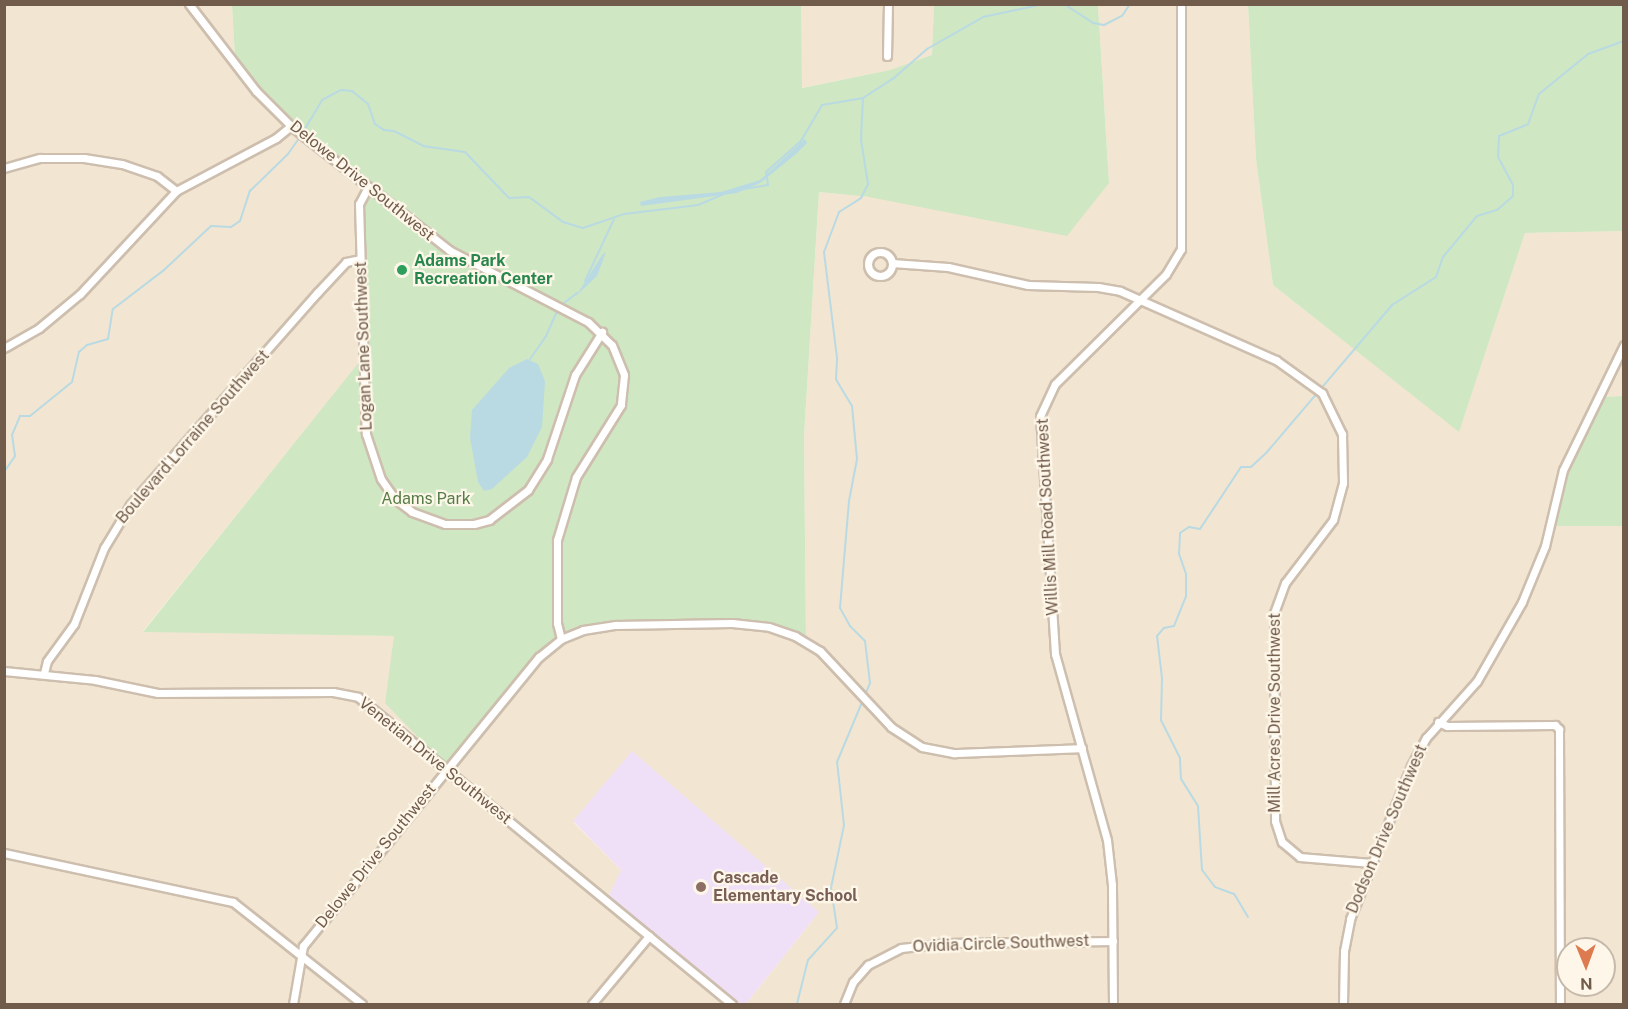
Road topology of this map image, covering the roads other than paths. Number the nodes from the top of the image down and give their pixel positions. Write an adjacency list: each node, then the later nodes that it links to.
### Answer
1 (189, 4): 5 (street, Delowe Drive Southwest)
2 (888, 4): 4 (street)
3 (1181, 4): 11 (street, Willis Mill Road Southwest)
4 (887, 56)
5 (291, 126): 7 (street, Delowe Drive Southwest); 8 (street)
6 (4, 168): 8 (street)
7 (368, 187): 9 (street, Logan Lane Southwest); 12 (street, Delowe Drive Southwest)
8 (176, 191): 14 (street)
9 (360, 259): 12 (street, Logan Lane Southwest); 17 (street, Boulevard Lorraine Southwest)
10 (892, 263): 11 (street, Mill Acres Drive Southwest)
11 (1142, 300): 19 (street, Willis Mill Road Southwest); 22 (street, Mill Acres Drive Southwest)
12 (602, 332): 15 (street, Delowe Drive Southwest)
13 (1623, 345): 18 (street, Dodson Drive Southwest)
14 (4, 348)
15 (561, 639): 19 (street); 20 (street, Delowe Drive Southwest)
16 (4, 671): 17 (street, Venetian Drive Southwest)
17 (44, 673): 20 (street, Venetian Drive Southwest)
18 (1438, 722): 22 (street, Dodson Drive Southwest); 33 (street)
19 (1082, 748): 24 (street, Willis Mill Road Southwest)
20 (447, 769): 23 (street, Venetian Drive Southwest); 25 (street, Delowe Drive Southwest)
21 (4, 853): 25 (street)
22 (1371, 863): 32 (street, Dodson Drive Southwest)
23 (649, 936): 28 (street); 29 (street, Venetian Drive Southwest)
24 (1113, 941): 30 (street, Ovidia Circle Southwest); 31 (street, Willis Mill Road Southwest)
25 (299, 953): 26 (street); 27 (street)
26 (293, 1005)
27 (362, 1005)
28 (592, 1005)
29 (732, 1005)
30 (844, 1005)
31 (1113, 1005)
32 (1343, 1005)
33 (1560, 1005)

